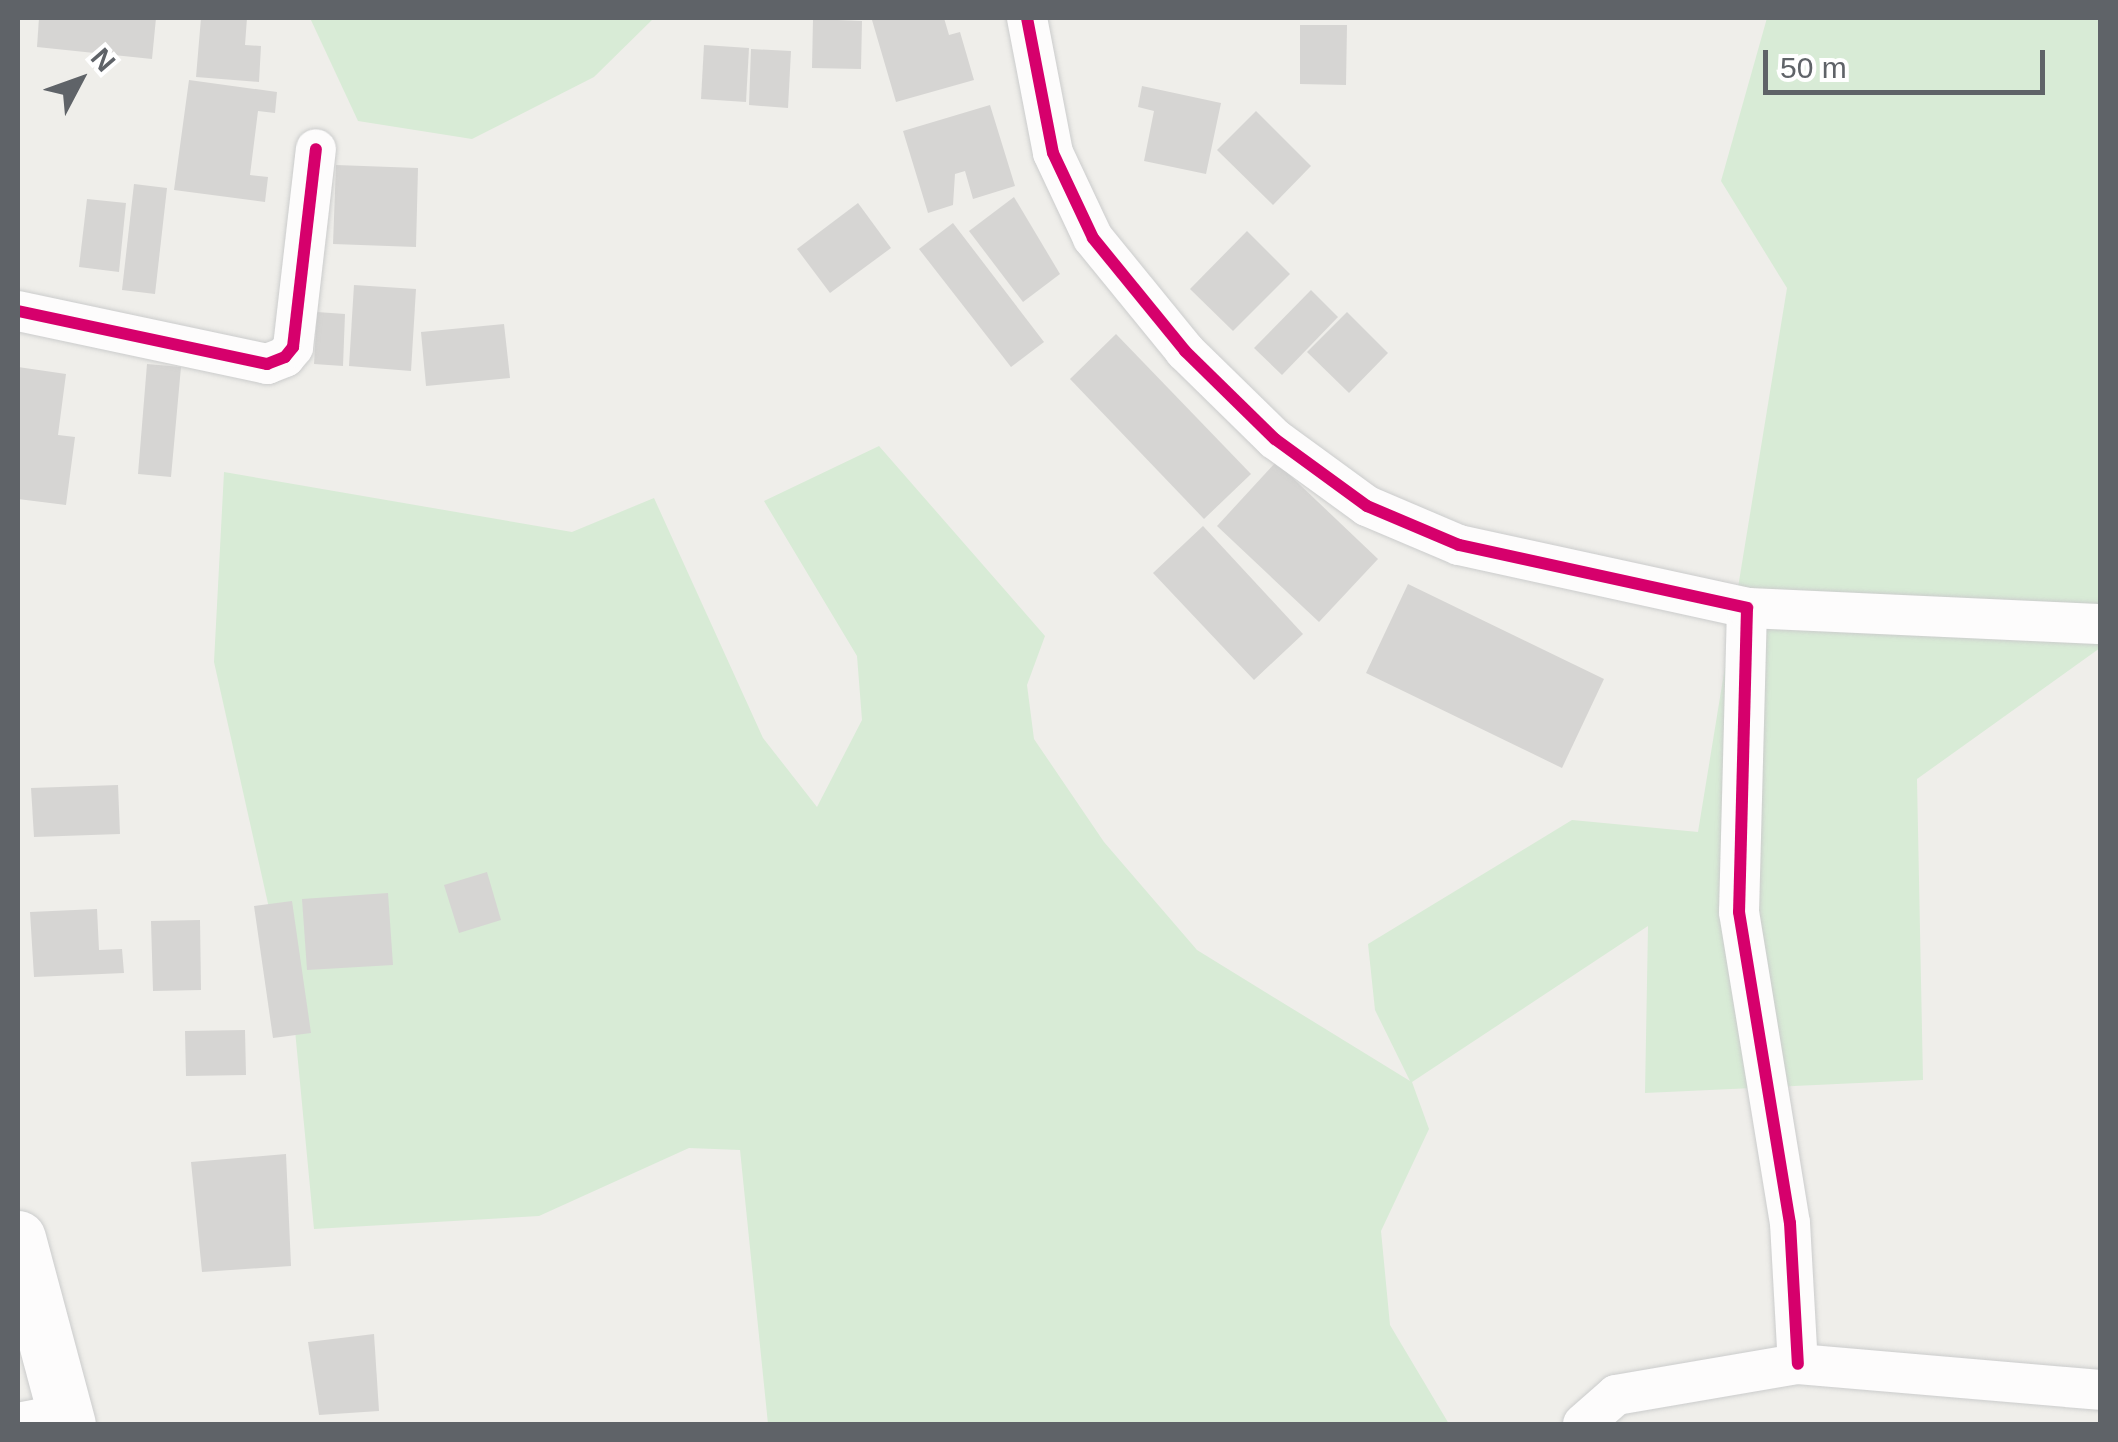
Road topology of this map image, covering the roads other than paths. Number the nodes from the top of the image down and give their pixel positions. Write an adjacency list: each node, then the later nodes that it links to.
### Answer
1 (1027, 18): 4 (street)
2 (316, 150): 3 (street)
3 (18, 311)
4 (1747, 608): 5 (street); 7 (street)
5 (2100, 624)
6 (18, 1238): 9 (main road)
7 (1798, 1364): 8 (street); 10 (street)
8 (2100, 1390)
9 (50, 1420)
10 (1583, 1424)

